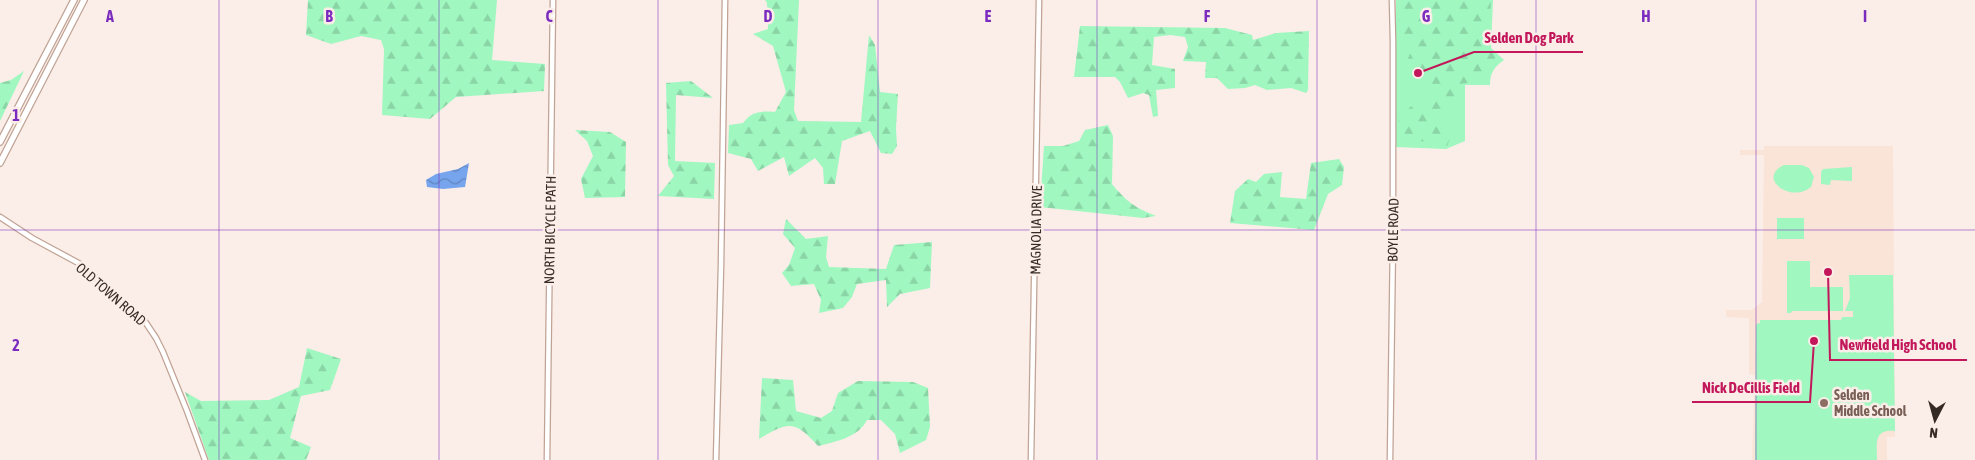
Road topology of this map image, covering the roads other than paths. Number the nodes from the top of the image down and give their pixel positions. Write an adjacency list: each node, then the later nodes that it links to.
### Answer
1 (74, 0): 7 (highway)
2 (84, 0): 8 (highway)
3 (553, 0): 11 (street, NORTH BICYCLE PATH)
4 (725, 0): 12 (street)
5 (1039, 0): 13 (street, MAGNOLIA DRIVE)
6 (1392, 0): 14 (street, BOYLE ROAD)
7 (0, 142)
8 (0, 164)
9 (0, 217): 10 (street, OLD TOWN ROAD)
10 (205, 460)
11 (547, 460)
12 (716, 460)
13 (1031, 460)
14 (1390, 460)

